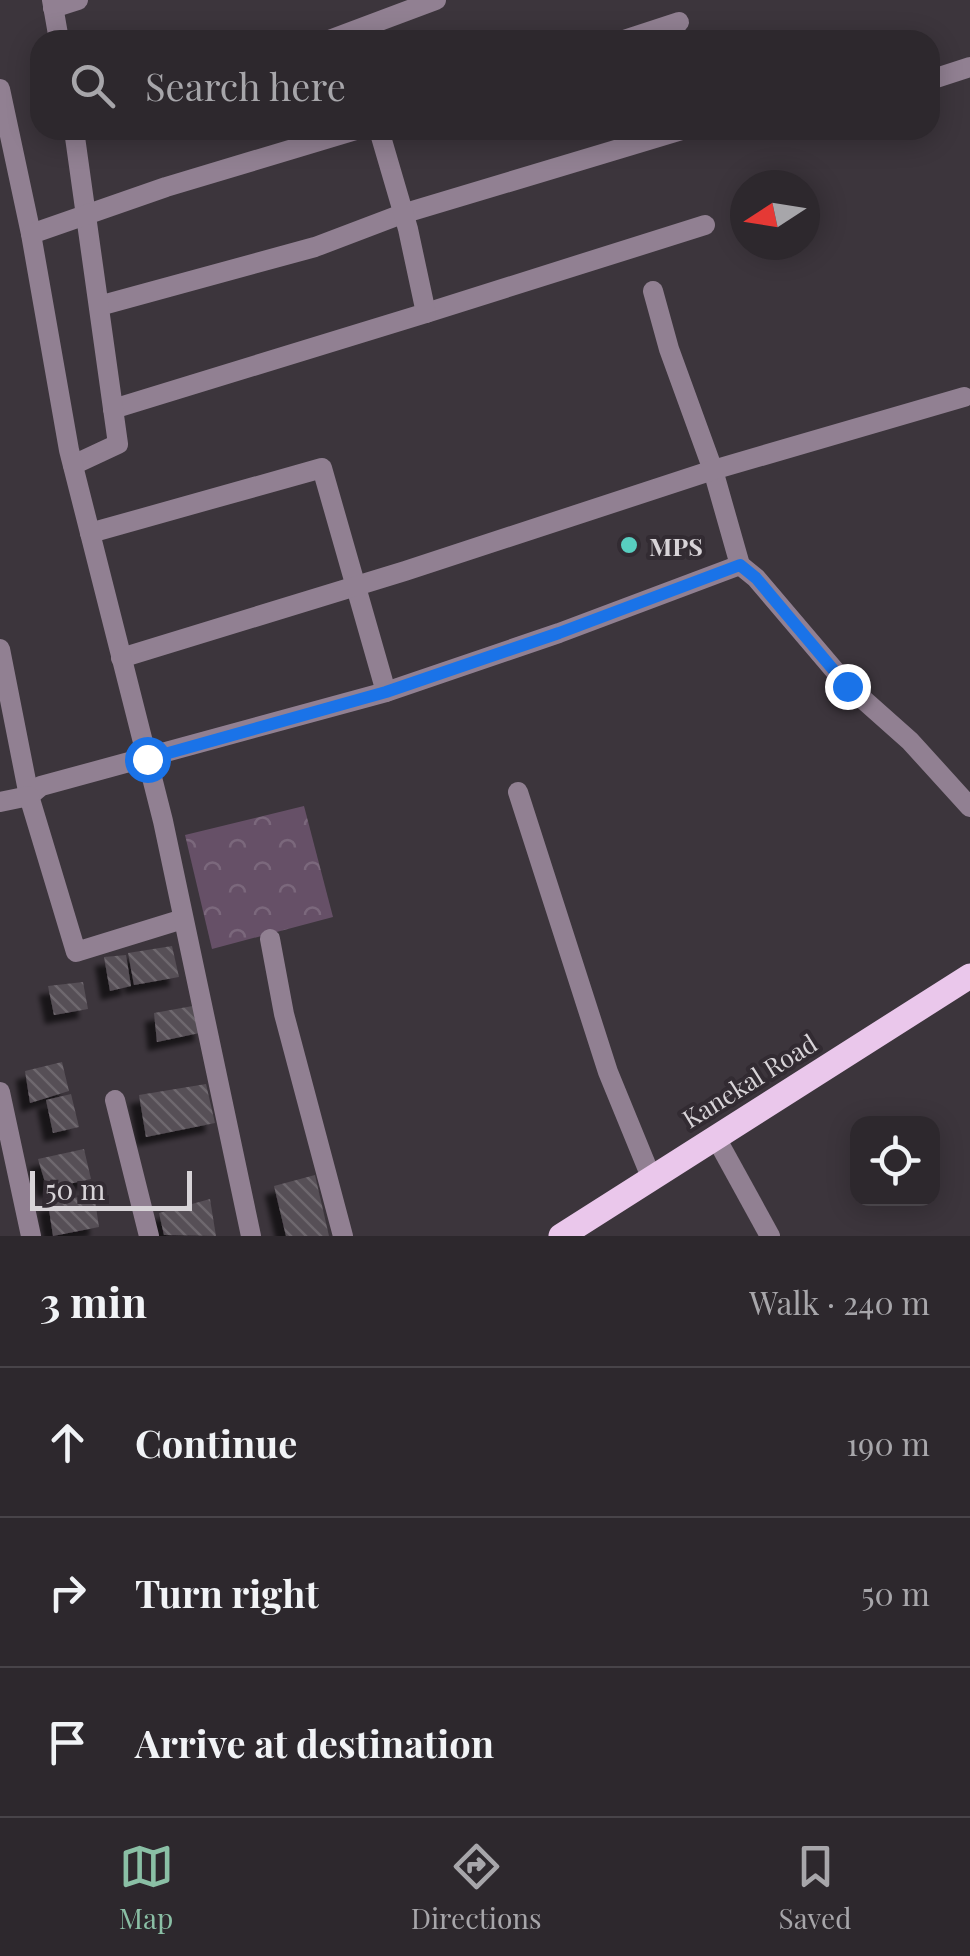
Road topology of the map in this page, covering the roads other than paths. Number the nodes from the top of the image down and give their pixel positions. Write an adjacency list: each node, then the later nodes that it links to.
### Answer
1 (78, 0): 3 (street)
2 (436, 0): 6 (street)
3 (52, 4): 5 (street)
4 (679, 22): 7 (street)
5 (57, 30)
6 (368, 30)
7 (655, 30)
8 (970, 68): 9 (street)
9 (940, 77)
10 (0, 89): 18 (street)
11 (75, 140): 16 (street)
12 (323, 140): 16 (street)
13 (383, 140): 15 (street)
14 (649, 140): 15 (street)
15 (402, 214): 20 (street); 21 (street)
16 (86, 216): 18 (street); 20 (street)
17 (705, 226): 21 (street)
18 (31, 234): 24 (street)
19 (653, 291): 25 (street)
20 (98, 306): 23 (street)
21 (426, 313): 23 (street)
22 (964, 397): 25 (street)
23 (113, 409): 24 (street)
24 (73, 465): 26 (street)
25 (713, 470): 27 (street); 28 (street)
26 (90, 532): 28 (street); 30 (street)
27 (740, 565): 31 (street); 36 (street)
28 (357, 586): 30 (street); 31 (street)
29 (0, 649): 34 (street)
30 (121, 658): 32 (street)
31 (386, 692): 32 (street)
32 (147, 759): 34 (street); 37 (street)
33 (518, 792): 43 (street)
34 (29, 796): 35 (street); 37 (street)
35 (0, 802)
36 (970, 807)
37 (183, 918): 46 (street)
38 (270, 939): 47 (street)
39 (970, 976): 42 (main road, Kanekal Road)
40 (0, 1092): 44 (street)
41 (115, 1100): 45 (street)
42 (715, 1136): 43 (main road, Kanekal Road); 49 (street)
43 (651, 1177): 48 (main road, Kanekal Road)
44 (31, 1236)
45 (149, 1236)
46 (250, 1236)
47 (343, 1236)
48 (561, 1236)
49 (770, 1236)

